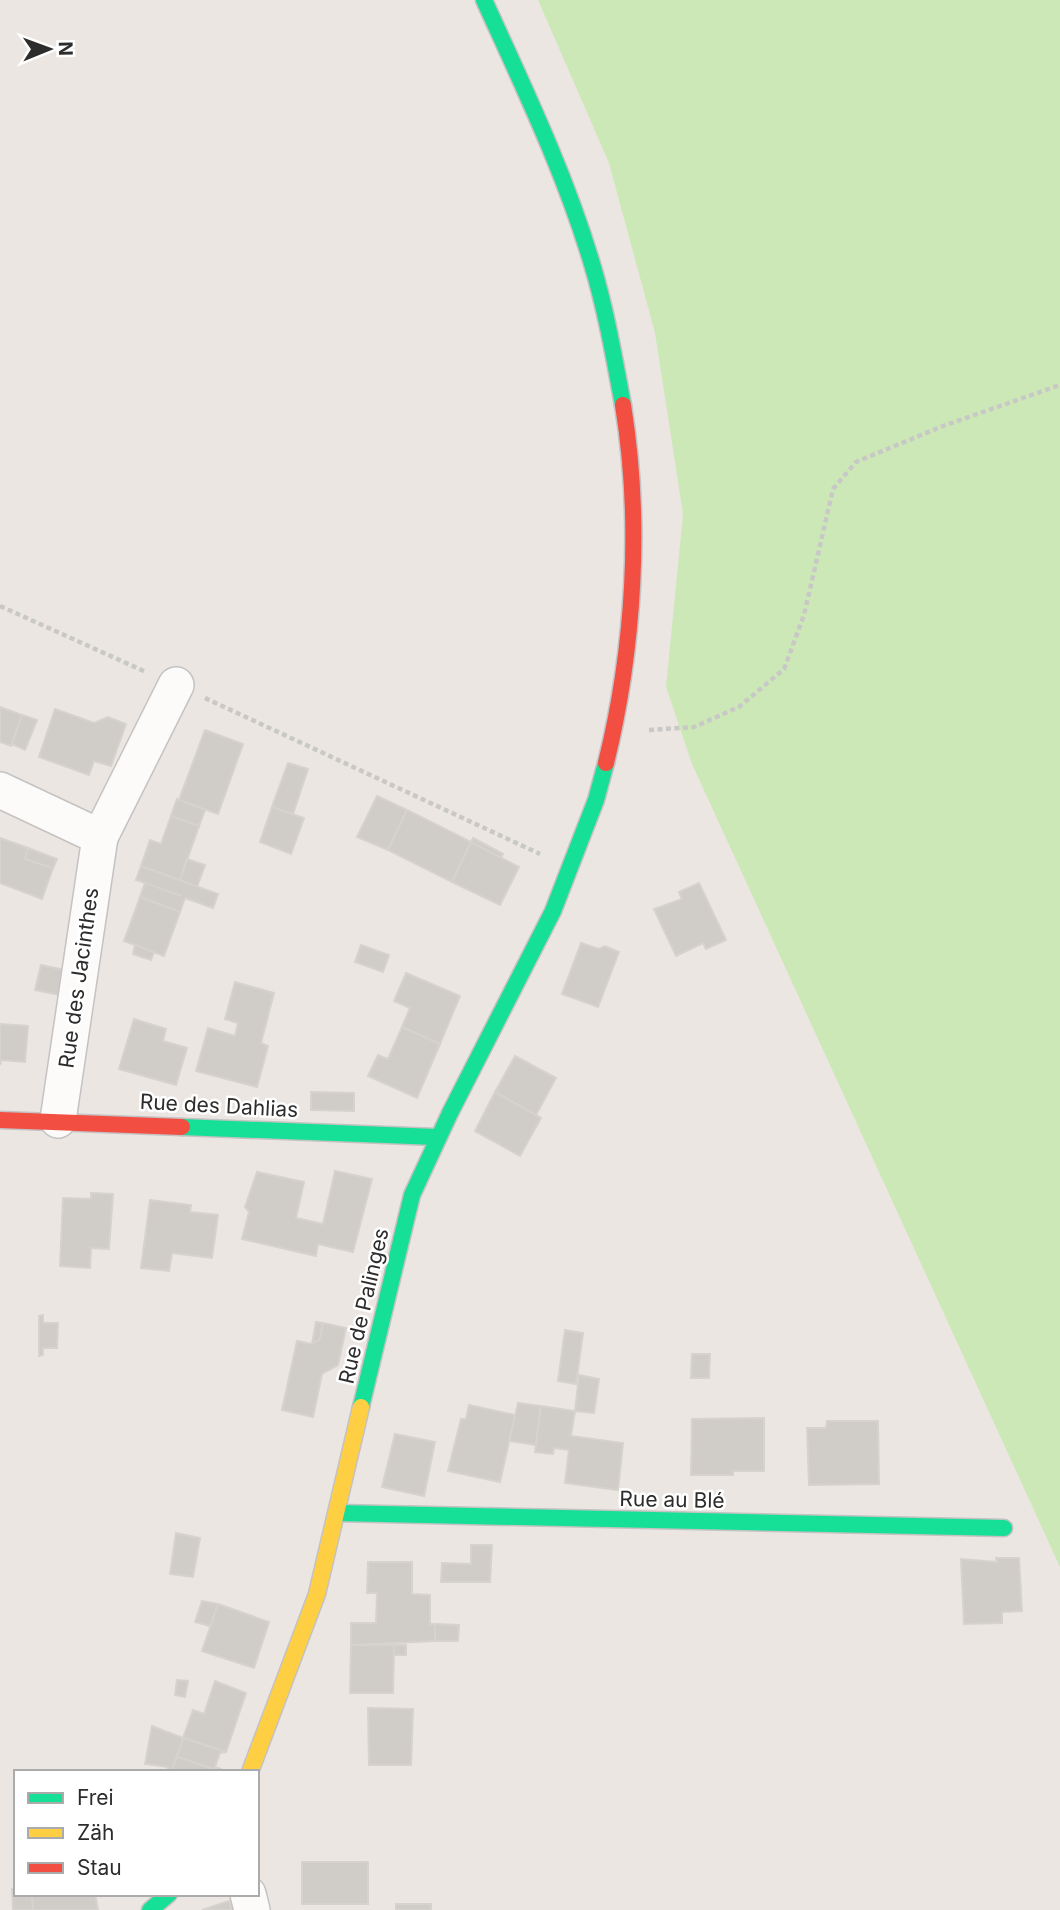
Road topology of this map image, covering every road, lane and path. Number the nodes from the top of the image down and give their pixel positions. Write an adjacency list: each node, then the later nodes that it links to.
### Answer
1 (484, 0): 5 (main road, Rue de Palinges)
2 (1060, 385): 5 (path)
3 (0, 606): 4 (path)
4 (176, 685): 7 (street, Rue des Jacinthes); 8 (path)
5 (614, 733): 8 (main road, Rue de Palinges)
6 (0, 790): 7 (street)
7 (100, 837): 10 (street, Rue des Jacinthes)
8 (572, 869): 11 (main road, Rue de Palinges)
9 (0, 1120): 10 (main road, Rue des Dahlias)
10 (58, 1120): 11 (main road, Rue des Dahlias)
11 (436, 1137): 12 (main road, Rue de Palinges)
12 (338, 1513): 13 (main road, Rue au Blé); 14 (main road, Rue de Palinges)
13 (1004, 1528)
14 (251, 1770)
15 (167, 1896): 16 (main road)
16 (150, 1910)

